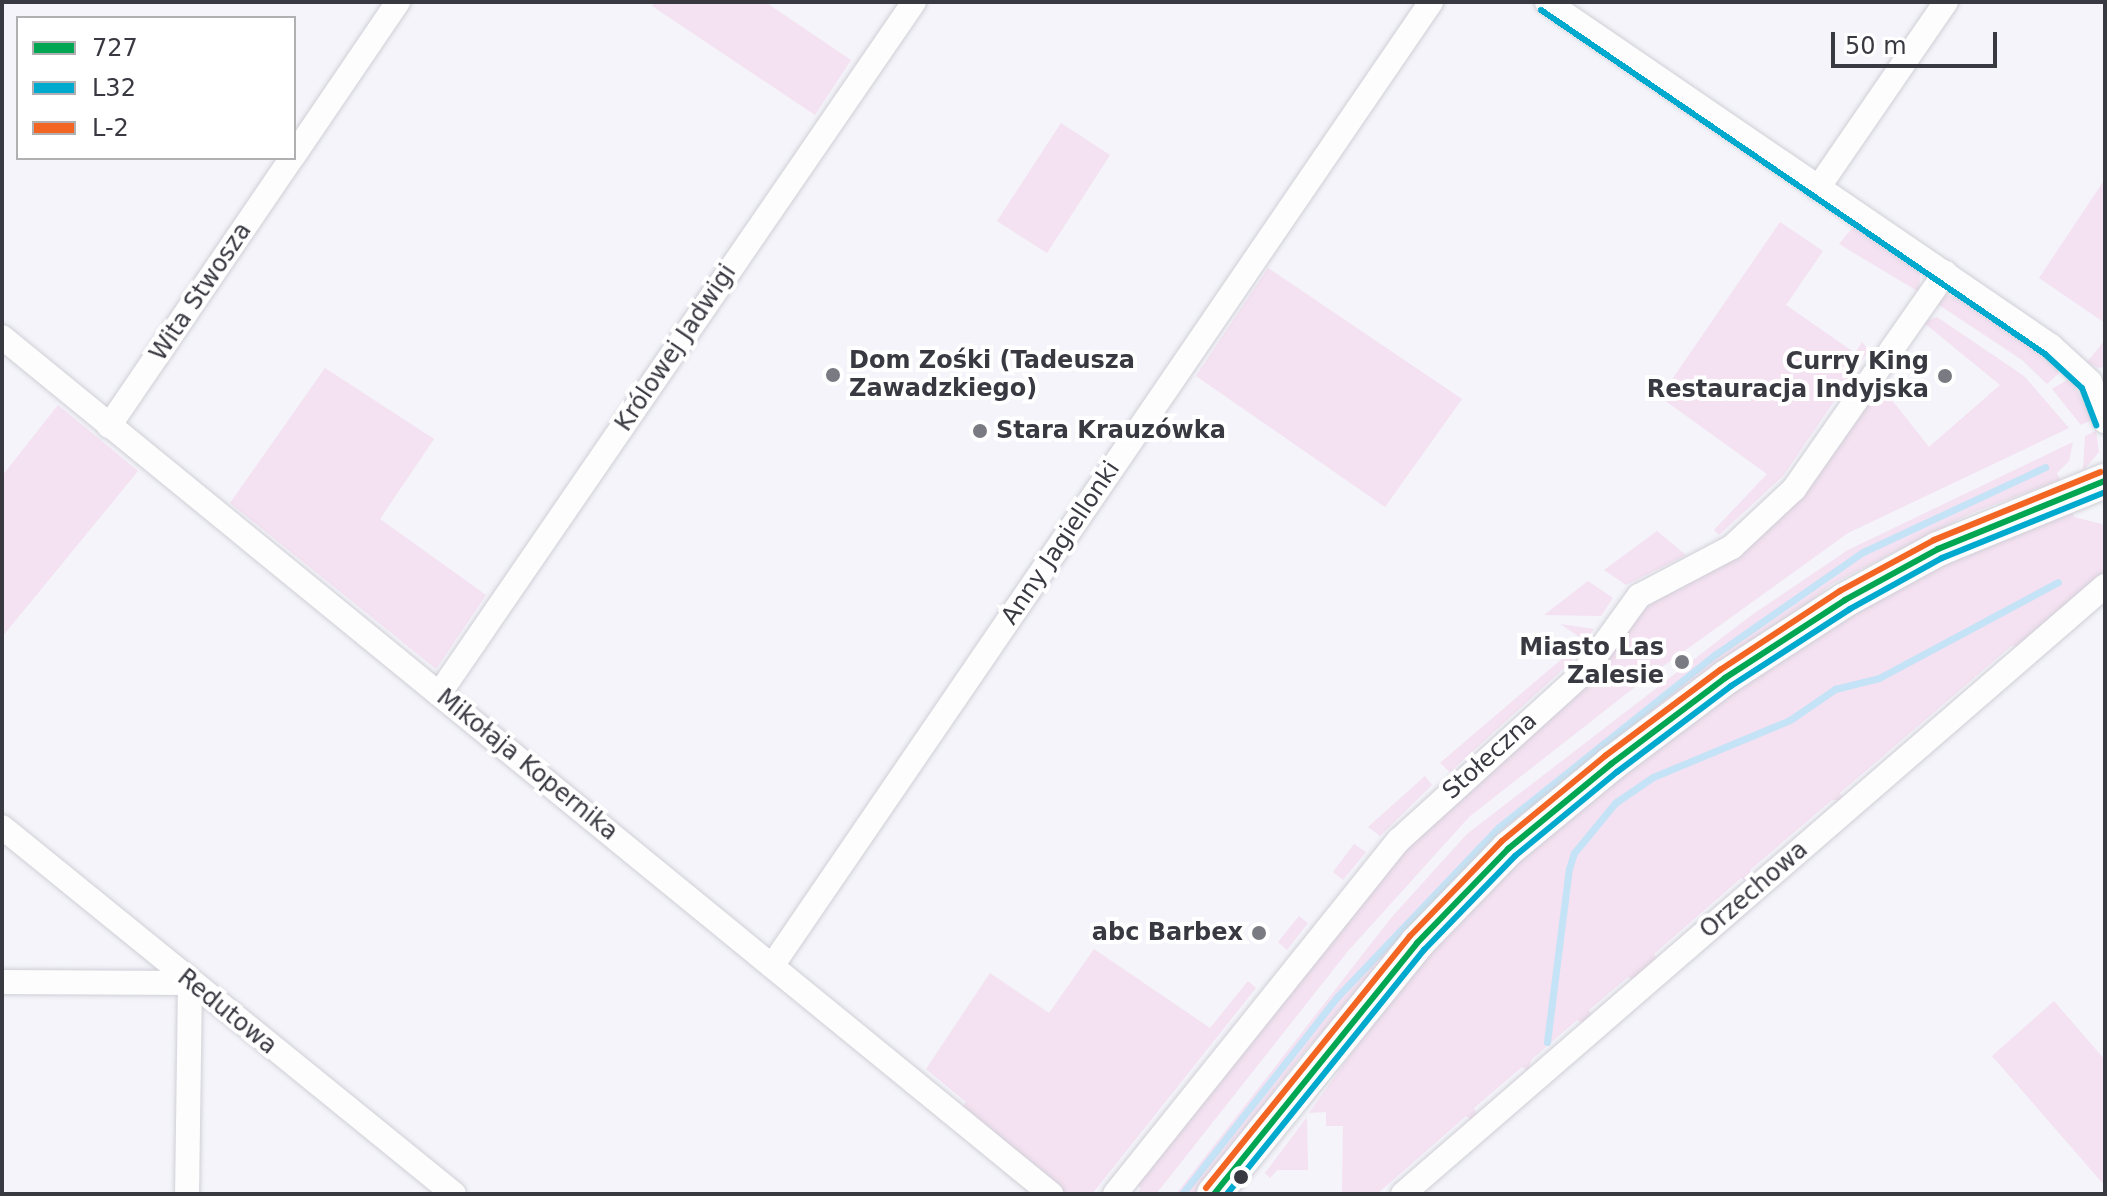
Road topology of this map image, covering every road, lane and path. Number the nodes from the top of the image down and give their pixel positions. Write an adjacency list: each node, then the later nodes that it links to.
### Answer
1 (398, 2): 6 (street, Wita Stwosza)
2 (914, 2): 16 (street, Królowej Jadwigi)
3 (1431, 2): 18 (street, Anny Jagiellonki)
4 (1547, 2): 8 (street)
5 (1946, 2): 8 (street)
6 (296, 152)
7 (290, 160): 13 (street, Wita Stwosza)
8 (1818, 188): 9 (street)
9 (1945, 273): 11 (street); 24 (street, Stołeczna)
10 (2, 337): 13 (street, Mikołaja Kopernika)
11 (2097, 379): 12 (street)
12 (2105, 421)
13 (109, 426): 16 (street, Mikołaja Kopernika)
14 (2105, 481): 25 (street)
15 (2105, 586): 26 (street, Orzechowa)
16 (439, 694): 18 (street, Mikołaja Kopernika)
17 (2, 827): 20 (street, Redutowa)
18 (772, 966): 23 (street, Mikołaja Kopernika)
19 (2, 982): 20 (street)
20 (190, 983): 21 (street); 22 (street, Redutowa)
21 (187, 1194)
22 (454, 1194)
23 (1051, 1194)
24 (1115, 1194)
25 (1214, 1194)
26 (1403, 1194)

